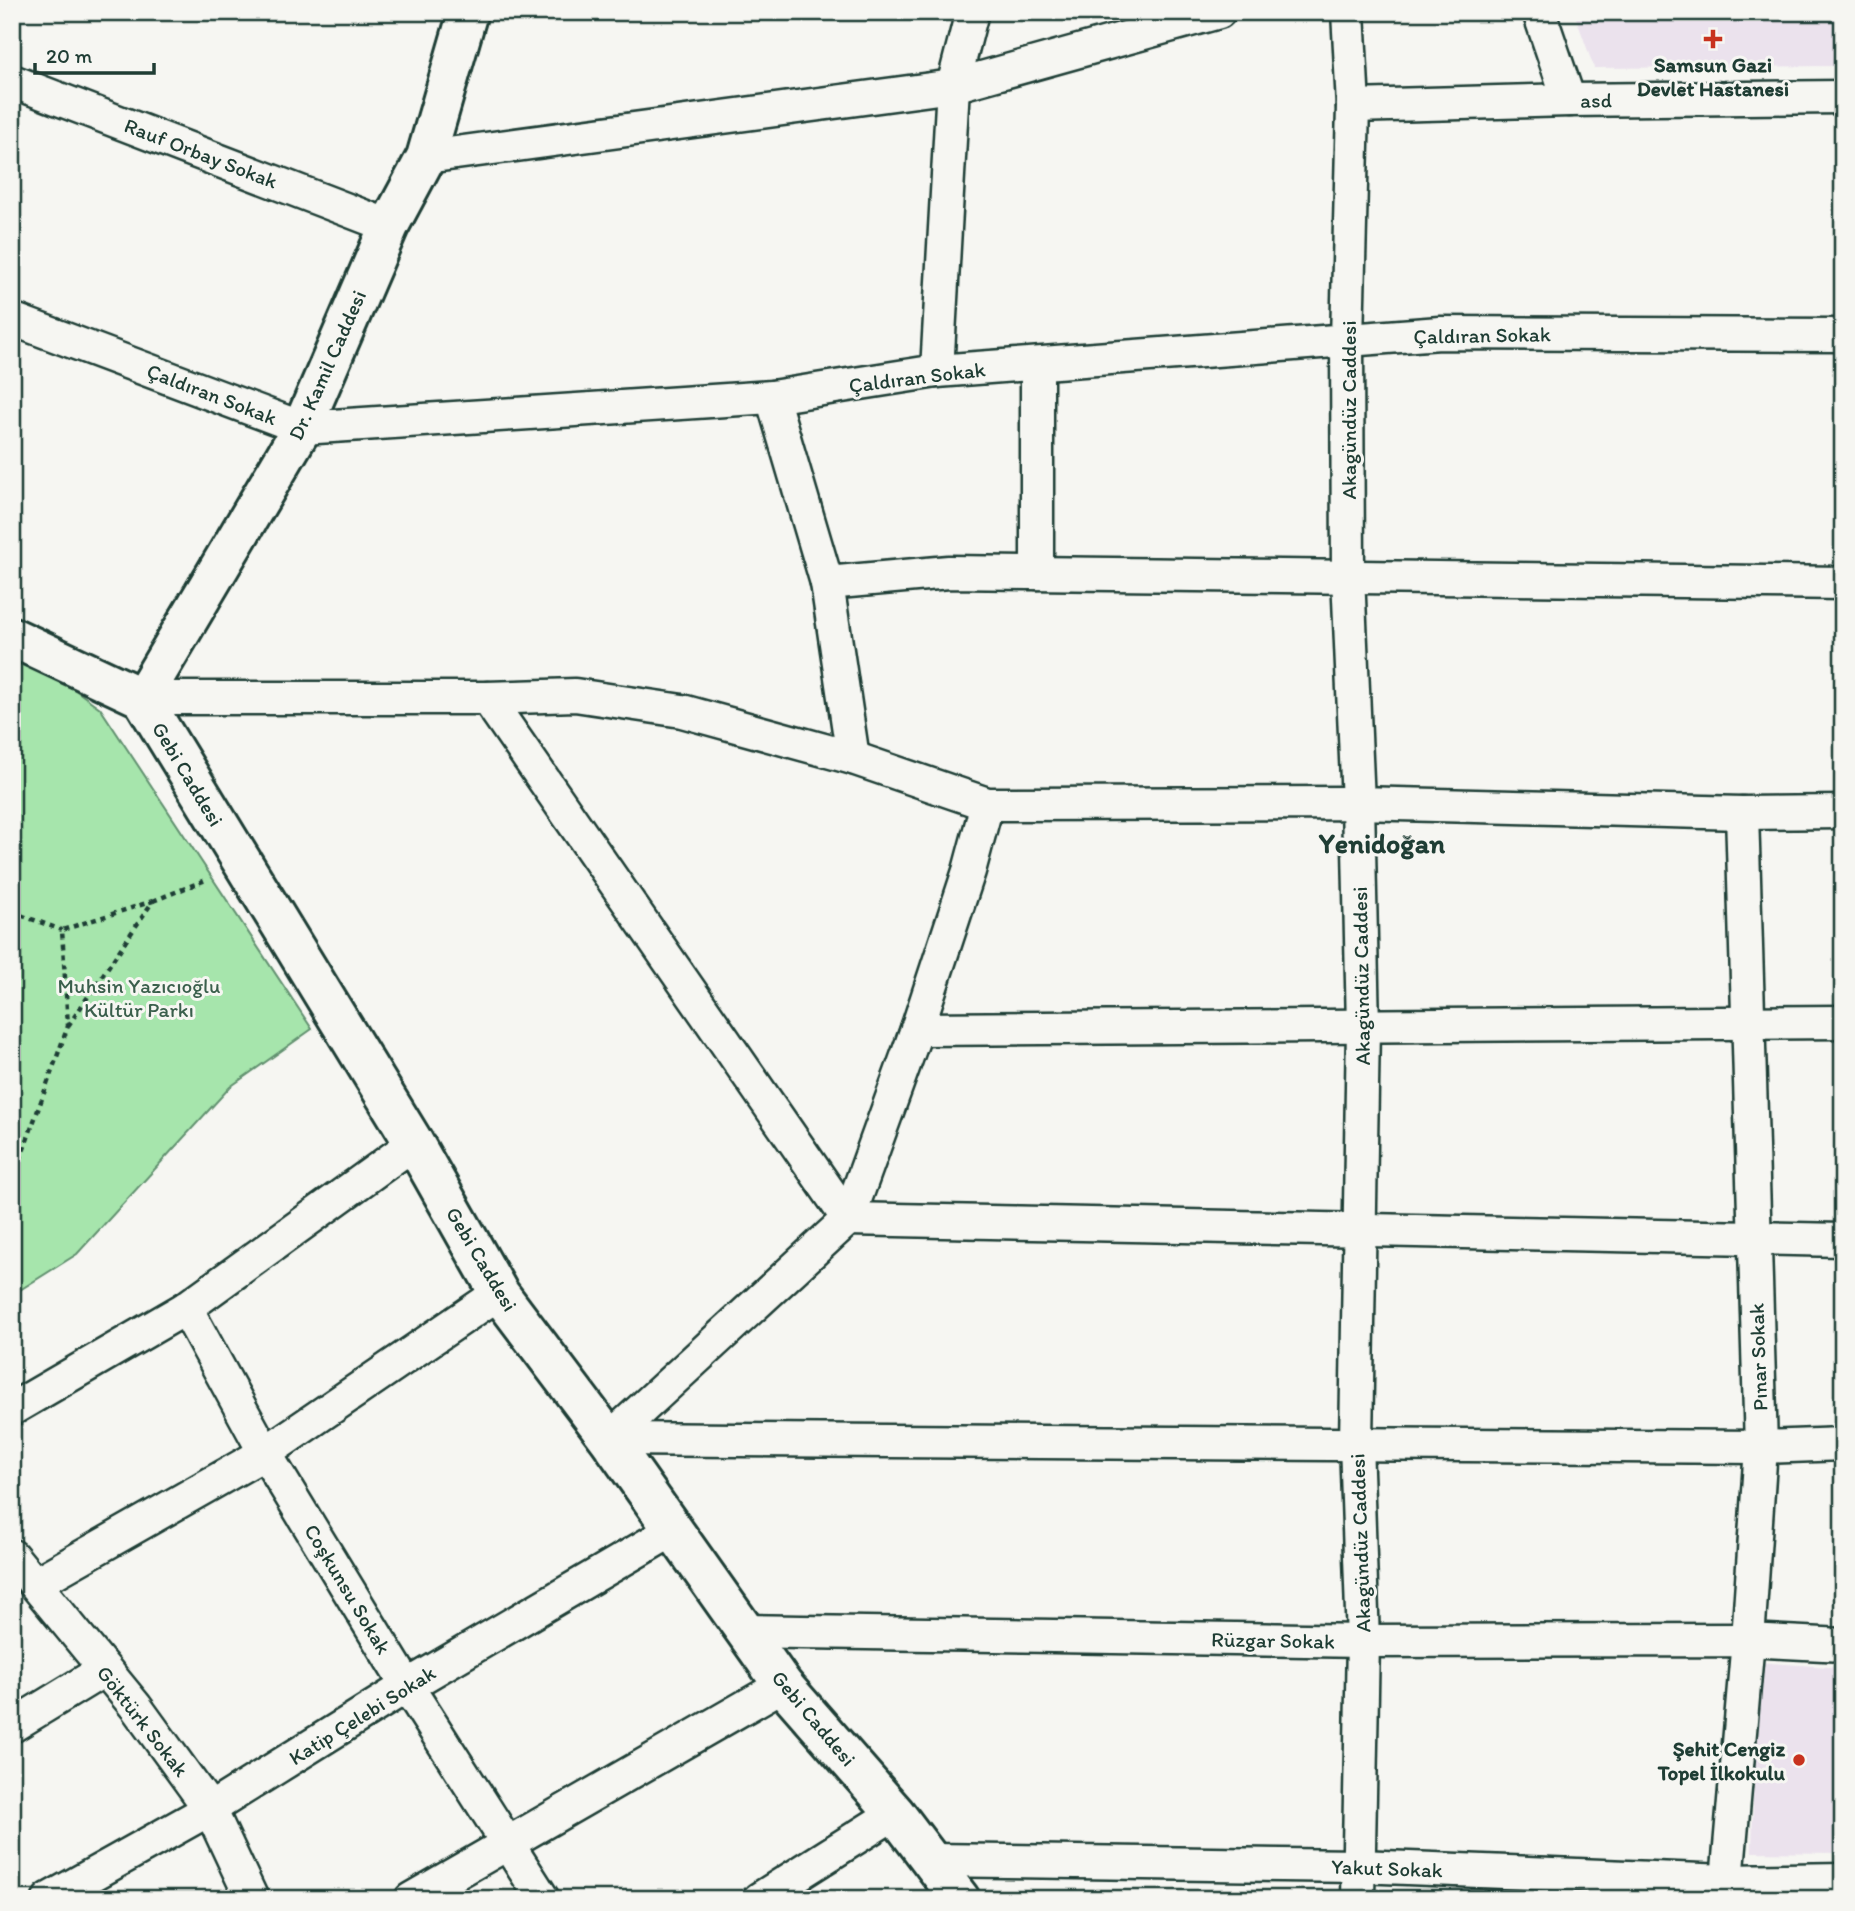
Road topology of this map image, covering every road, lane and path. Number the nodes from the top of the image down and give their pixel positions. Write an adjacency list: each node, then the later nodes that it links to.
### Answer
1 (468, 12): 11 (main road, Dr. Kamil Caddesi)
2 (972, 12): 7 (street)
3 (1219, 12): 7 (street)
4 (1348, 12): 10 (street, Akagündüz Caddesi)
5 (1539, 12): 9 (street, asd)
6 (12, 81): 12 (street, Rauf Orbay Sokak)
7 (953, 86): 11 (street); 17 (street)
8 (1843, 97): 9 (street, asd)
9 (1569, 100): 10 (street)
10 (1353, 106): 15 (street, Akagündüz Caddesi)
11 (426, 156): 12 (main road, Dr. Kamil Caddesi)
12 (389, 226): 19 (main road, Dr. Kamil Caddesi)
13 (12, 319): 19 (street, Çaldıran Sokak)
14 (1843, 335): 15 (street, Çaldıran Sokak)
15 (1347, 340): 16 (street, Çaldıran Sokak); 21 (street, Akagündüz Caddesi)
16 (1037, 365): 17 (street, Çaldıran Sokak); 20 (street)
17 (937, 371): 18 (street, Çaldıran Sokak)
18 (772, 397): 19 (street, Çaldıran Sokak); 22 (street)
19 (302, 428): 25 (main road, Dr. Kamil Caddesi)
20 (1037, 573): 21 (street); 22 (street)
21 (1348, 576): 23 (street); 28 (street, Akagündüz Caddesi)
22 (827, 583): 27 (street)
23 (1843, 583)
24 (12, 636): 25 (main road, Gebi Caddesi)
25 (142, 698): 26 (street); 32 (main road, Gebi Caddesi)
26 (487, 698): 27 (street); 43 (street)
27 (853, 758): 29 (street)
28 (1357, 803): 29 (street); 31 (street); 39 (street, Akagündüz Caddesi)
29 (987, 804): 40 (street)
30 (1843, 812): 31 (street)
31 (1742, 813): 37 (street, Pınar Sokak)
32 (244, 865): 33 (path); 41 (main road, Gebi Caddesi)
33 (153, 901): 35 (path); 38 (path)
34 (12, 912): 35 (path)
35 (62, 930): 38 (path)
36 (1843, 1022): 37 (street)
37 (1748, 1024): 39 (street); 45 (street, Pınar Sokak)
38 (68, 1026): 42 (path)
39 (1363, 1027): 40 (street); 44 (street, Akagündüz Caddesi)
40 (916, 1029): 43 (street)
41 (414, 1143): 47 (main road, Gebi Caddesi); 48 (street)
42 (20, 1160)
43 (848, 1219): 44 (street); 50 (street)
44 (1359, 1230): 45 (street); 51 (street, Akagündüz Caddesi)
45 (1754, 1239): 46 (street); 53 (street, Pınar Sokak)
46 (1843, 1240)
47 (499, 1293): 50 (main road, Gebi Caddesi); 54 (street)
48 (186, 1308): 49 (street); 54 (street, Coşkunsu Sokak)
49 (12, 1409)
50 (609, 1439): 51 (street); 55 (main road, Gebi Caddesi)
51 (1356, 1443): 53 (street); 60 (street, Akagündüz Caddesi)
52 (1843, 1444): 53 (street)
53 (1761, 1447): 59 (street, Pınar Sokak)
54 (265, 1453): 57 (street); 64 (street, Coşkunsu Sokak)
55 (673, 1530): 58 (main road, Gebi Caddesi); 64 (street, Katip Çelebi Sokak)
56 (12, 1556): 57 (street, Göktürk Sokak)
57 (36, 1583): 62 (street, Göktürk Sokak)
58 (745, 1631): 60 (street, Rüzgar Sokak); 63 (main road, Gebi Caddesi)
59 (1748, 1640): 60 (street, Rüzgar Sokak); 61 (street, Rüzgar Sokak); 72 (street, Pınar Sokak)
60 (1363, 1641): 70 (street, Akagündüz Caddesi)
61 (1843, 1645)
62 (104, 1670): 65 (street); 66 (street, Göktürk Sokak)
63 (783, 1685): 67 (main road, Gebi Caddesi); 68 (street)
64 (407, 1686): 66 (street, Katip Çelebi Sokak); 68 (street, Coşkunsu Sokak)
65 (12, 1726)
66 (210, 1809): 73 (street, Katip Çelebi Sokak); 74 (street, Göktürk Sokak)
67 (895, 1813): 69 (main road, Gebi Caddesi); 77 (street)
68 (509, 1845): 75 (street); 76 (street, Coşkunsu Sokak)
69 (930, 1860): 70 (street, Yakut Sokak); 78 (main road, Gebi Caddesi)
70 (1359, 1866): 72 (street, Yakut Sokak); 79 (street, Akagündüz Caddesi)
71 (1843, 1879): 72 (street, Yakut Sokak)
72 (1728, 1890)
73 (49, 1899)
74 (252, 1899)
75 (411, 1899)
76 (543, 1899)
77 (759, 1899)
78 (960, 1899)
79 (1358, 1899)

